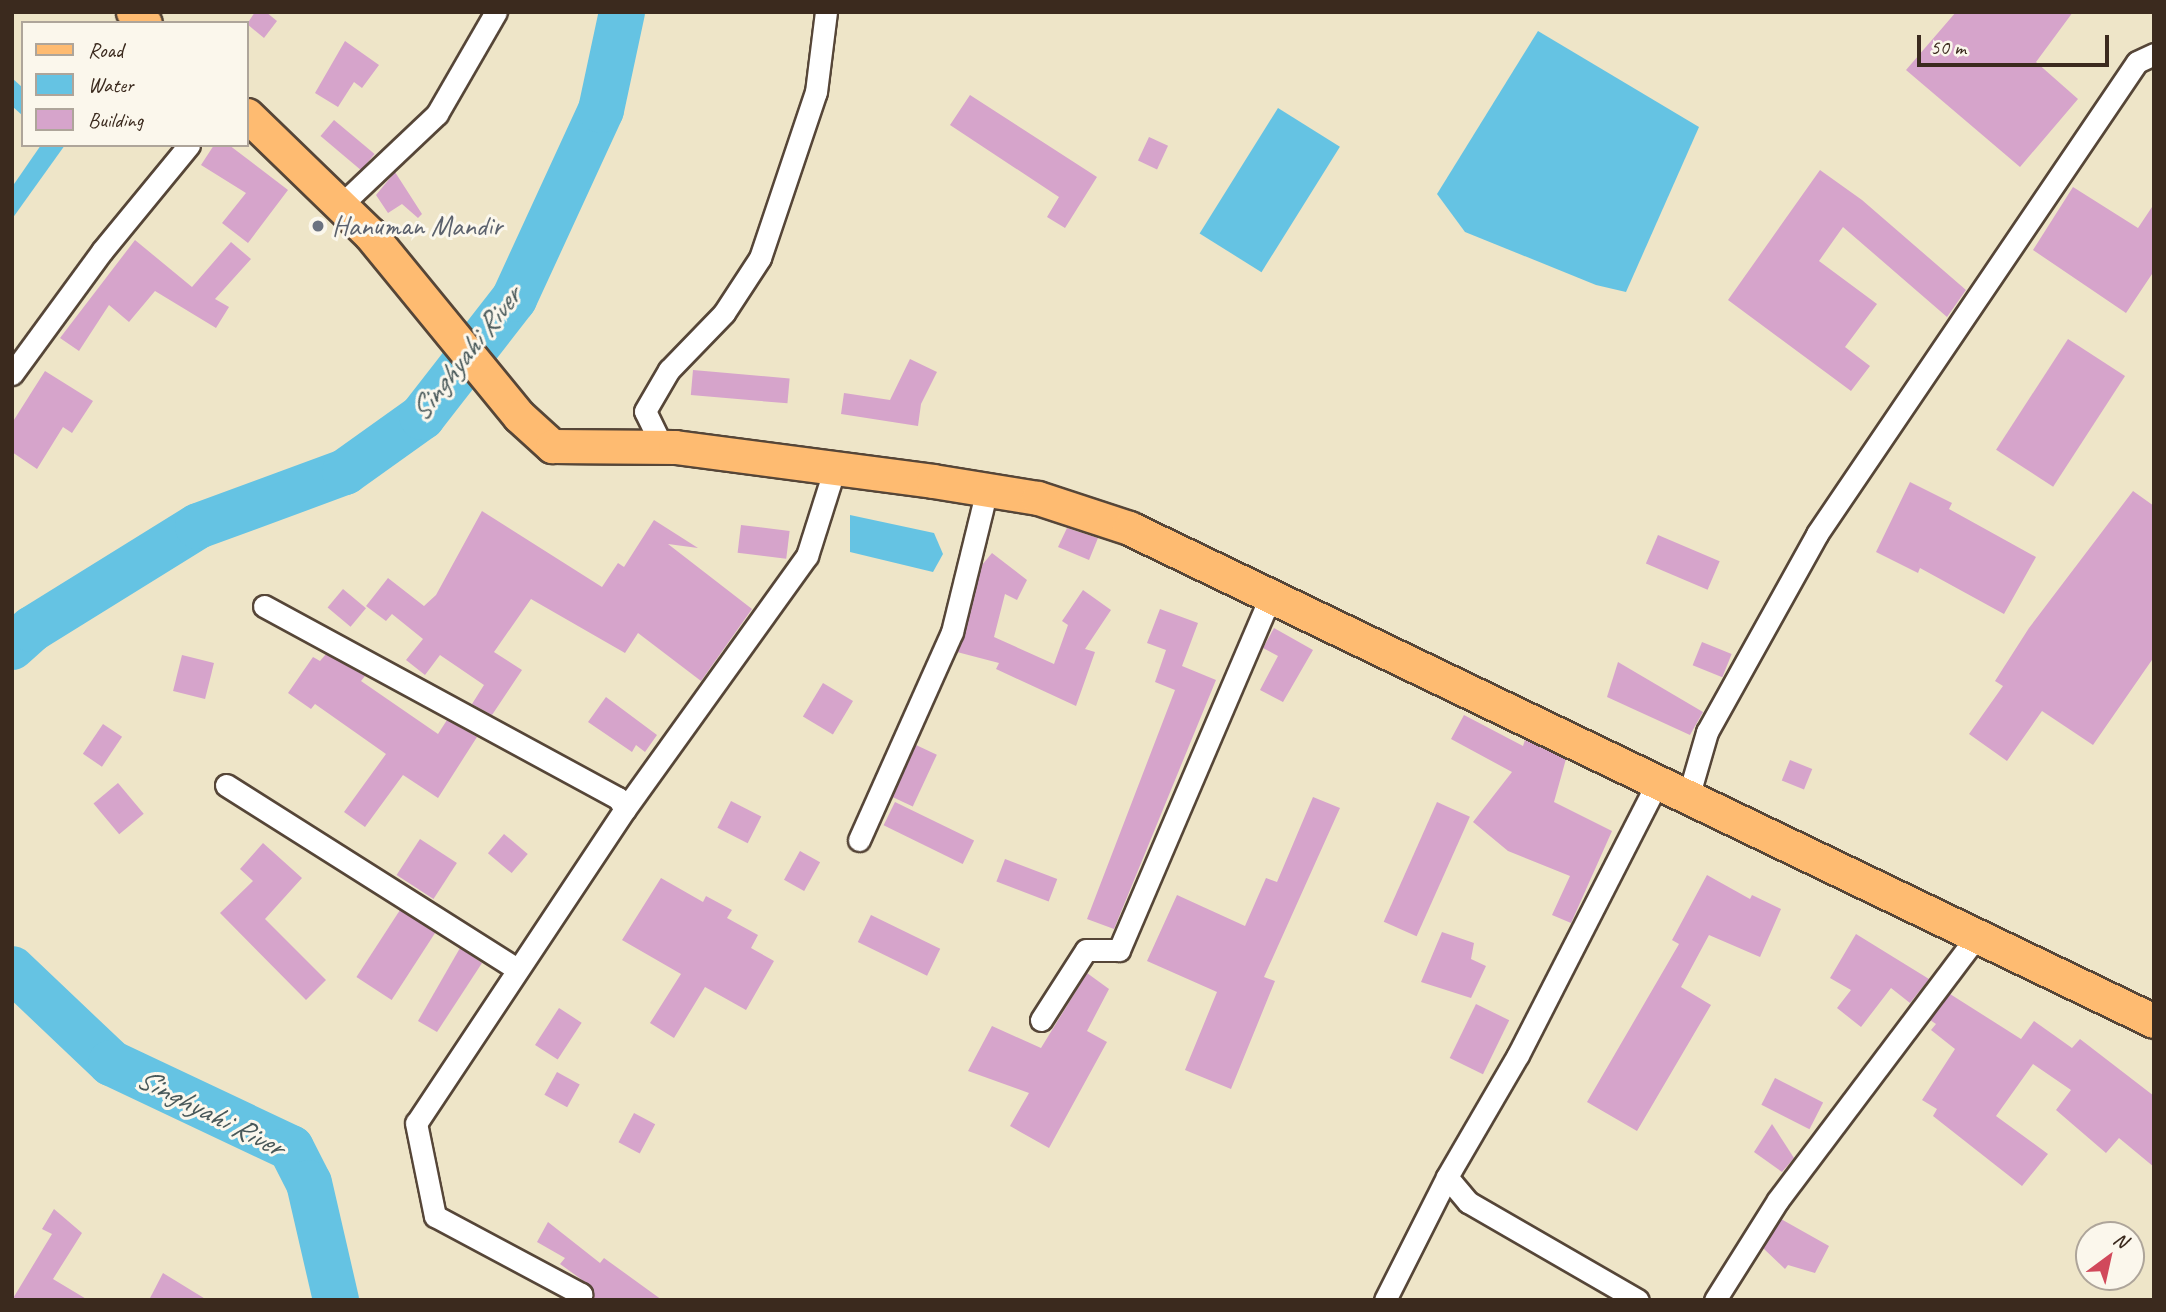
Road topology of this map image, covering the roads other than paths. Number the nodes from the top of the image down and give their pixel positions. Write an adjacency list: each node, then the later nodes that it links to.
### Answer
1 (496, 12): 6 (street)
2 (826, 12): 8 (street)
3 (2154, 54): 15 (street)
4 (248, 116): 6 (main road)
5 (186, 147): 7 (street)
6 (340, 206): 8 (main road)
7 (12, 374)
8 (664, 450): 9 (main road)
9 (834, 471): 10 (main road); 16 (street)
10 (987, 490): 11 (main road); 17 (street)
11 (1271, 596): 13 (main road); 20 (street)
12 (264, 606): 16 (street)
13 (1658, 780): 15 (main road); 22 (street)
14 (226, 785): 19 (street)
15 (1689, 794): 18 (main road)
16 (625, 809): 19 (street)
17 (859, 841)
18 (1978, 935): 21 (main road); 26 (street)
19 (517, 969): 23 (street)
20 (1041, 1020)
21 (2154, 1021)
22 (1447, 1177): 24 (street); 25 (street)
23 (576, 1300)
24 (1385, 1300)
25 (1638, 1300)
26 (1714, 1300)

